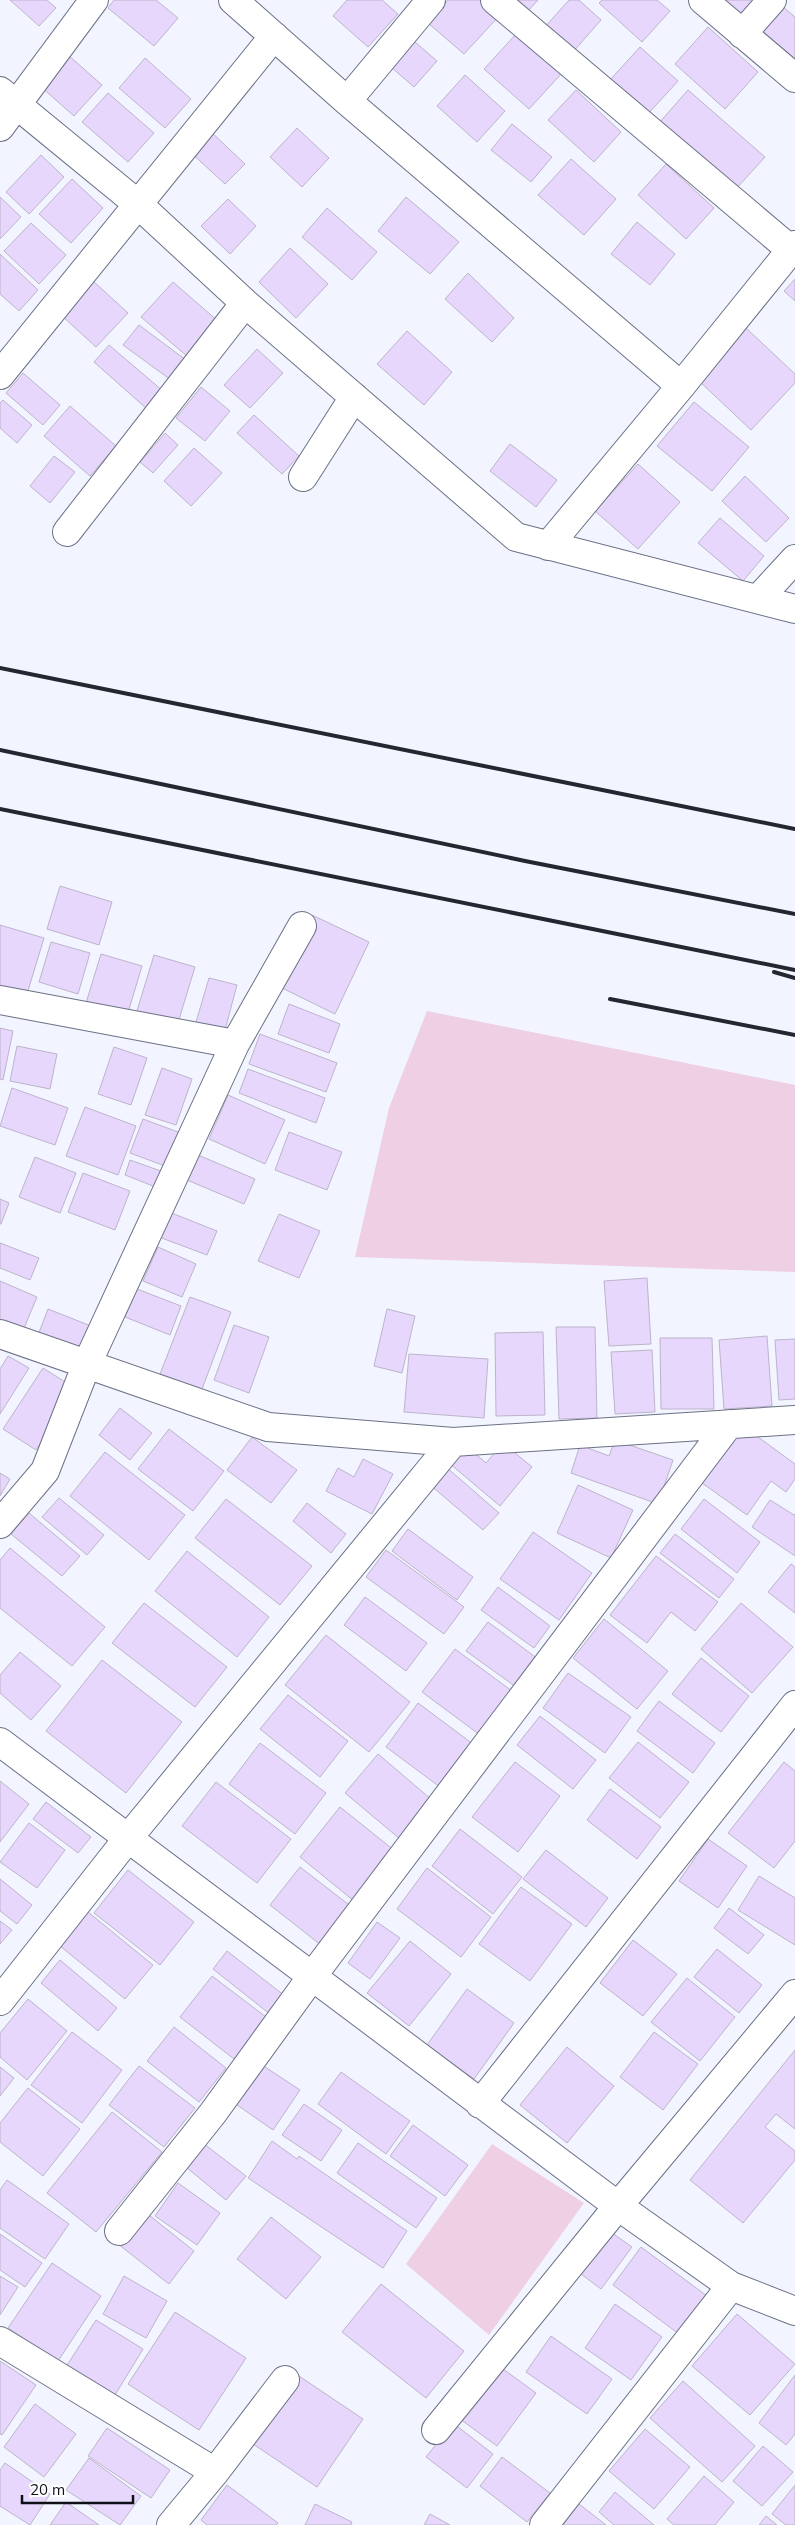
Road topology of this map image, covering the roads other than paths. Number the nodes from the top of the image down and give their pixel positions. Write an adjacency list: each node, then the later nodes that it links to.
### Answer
1 (94, 0): 10 (street)
2 (234, 0): 8 (street)
3 (431, 0): 11 (street)
4 (495, 0): 14 (street)
5 (703, 0): 7 (street)
6 (772, 0): 7 (street)
7 (742, 34): 9 (street)
8 (274, 36): 11 (street); 13 (street)
9 (795, 78)
10 (8, 99): 12 (street); 13 (street)
11 (347, 101): 17 (street)
12 (0, 127)
13 (138, 205): 15 (street); 16 (street)
14 (793, 247): 17 (street)
15 (245, 303): 18 (street); 20 (street)
16 (0, 375)
17 (681, 386): 21 (street)
18 (354, 397): 19 (street); 21 (street)
19 (303, 477)
20 (68, 532)
21 (548, 546): 23 (street)
22 (795, 560): 23 (street)
23 (758, 599): 24 (street)
24 (795, 608)
25 (302, 926): 27 (street)
26 (0, 1000): 27 (street)
27 (235, 1044): 29 (street)
28 (0, 1334): 29 (street)
29 (86, 1366): 32 (street); 33 (street)
30 (795, 1420): 31 (street)
31 (729, 1424): 32 (street); 37 (street)
32 (453, 1442): 36 (street)
33 (0, 1524)
34 (795, 1705): 40 (street)
35 (0, 1742): 36 (street)
36 (129, 1837): 37 (street); 39 (street)
37 (313, 1975): 40 (street); 42 (street)
38 (795, 1994): 41 (street)
39 (0, 2001)
40 (480, 2104): 41 (street)
41 (618, 2206): 43 (street); 47 (street)
42 (119, 2231)
43 (731, 2286): 44 (street); 50 (street)
44 (795, 2311)
45 (0, 2340): 48 (street)
46 (285, 2380): 48 (street)
47 (436, 2430)
48 (215, 2472): 49 (street)
49 (171, 2525)
50 (544, 2525)

